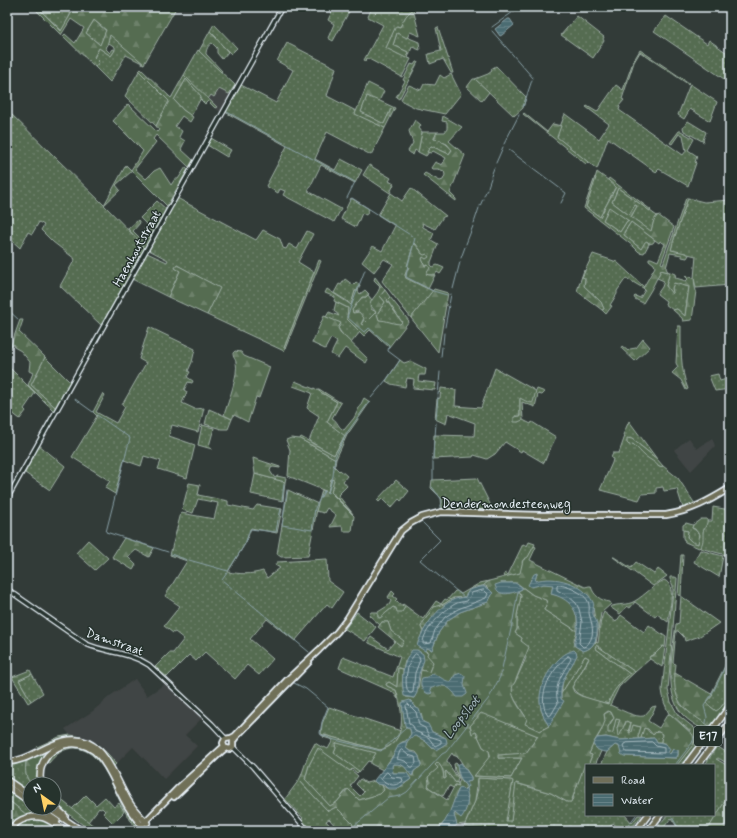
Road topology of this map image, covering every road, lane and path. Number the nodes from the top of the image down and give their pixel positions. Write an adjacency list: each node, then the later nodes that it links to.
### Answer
1 (282, 7): 3 (street, Haenhoutstraat)
2 (730, 488): 7 (main road, Dendermondesteenweg)
3 (7, 499)
4 (7, 589): 7 (street, Damstraat)
5 (730, 706): 11 (highway, E17)
6 (730, 722): 12 (highway, E17)
7 (230, 739): 8 (main road, Dendermondesteenweg); 9 (main road)
8 (225, 747): 9 (main road); 23 (main road)
9 (233, 747): 29 (street)
10 (7, 762): 23 (highway)
11 (687, 764)
12 (699, 764)
13 (40, 776): 23 (highway)
14 (7, 780): 16 (highway)
15 (7, 786): 17 (highway)
16 (22, 790)
17 (22, 796)
18 (62, 812): 24 (highway)
19 (50, 816): 27 (highway)
20 (60, 816): 24 (highway)
21 (647, 816): 25 (highway)
22 (659, 816): 30 (highway)
23 (144, 825): 28 (main road)
24 (81, 830)
25 (636, 830)
26 (9, 831): 27 (highway)
27 (72, 831)
28 (136, 831)
29 (308, 831)
30 (648, 831)

